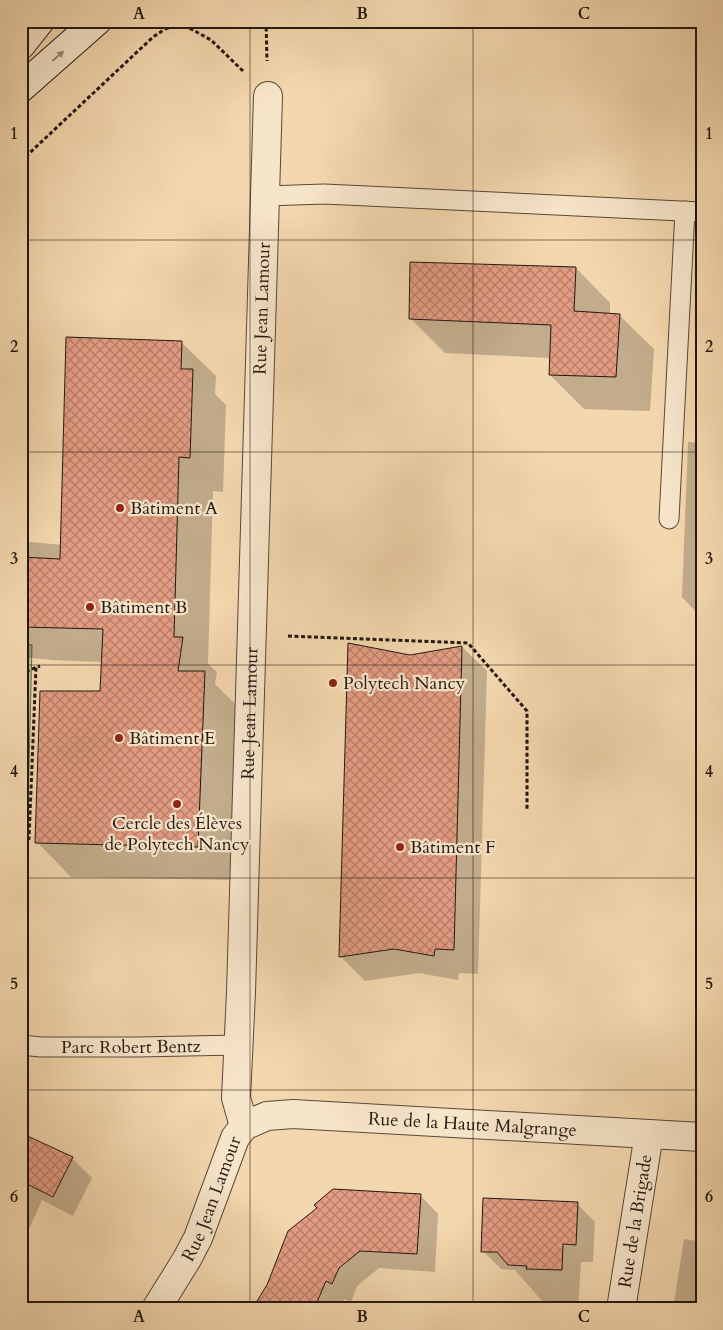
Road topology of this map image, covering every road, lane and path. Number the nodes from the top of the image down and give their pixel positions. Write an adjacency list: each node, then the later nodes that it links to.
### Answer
1 (40, 21): 5 (street)
2 (97, 21): 6 (street, one-way to 2)
3 (194, 21): 4 (path)
4 (184, 25): 7 (path); 8 (path)
5 (21, 45)
6 (21, 88)
7 (268, 96): 9 (street, Rue Jean Lamour)
8 (21, 161)
9 (266, 196): 10 (lane); 12 (street, Rue Jean Lamour)
10 (693, 211): 11 (lane)
11 (669, 519)
12 (252, 635): 14 (path); 17 (street, Rue Jean Lamour)
13 (21, 676): 15 (path)
14 (527, 810)
15 (21, 839)
16 (21, 1045): 17 (lane, Parc Robert Bentz)
17 (239, 1045): 18 (street, Rue Jean Lamour)
18 (244, 1126): 19 (street, Rue de la Haute Malgrange); 21 (street, Rue Jean Lamour)
19 (649, 1134): 20 (street, Rue de la Haute Malgrange); 22 (street, Rue de la Brigade)
20 (702, 1138)
21 (156, 1309)
22 (621, 1309)

